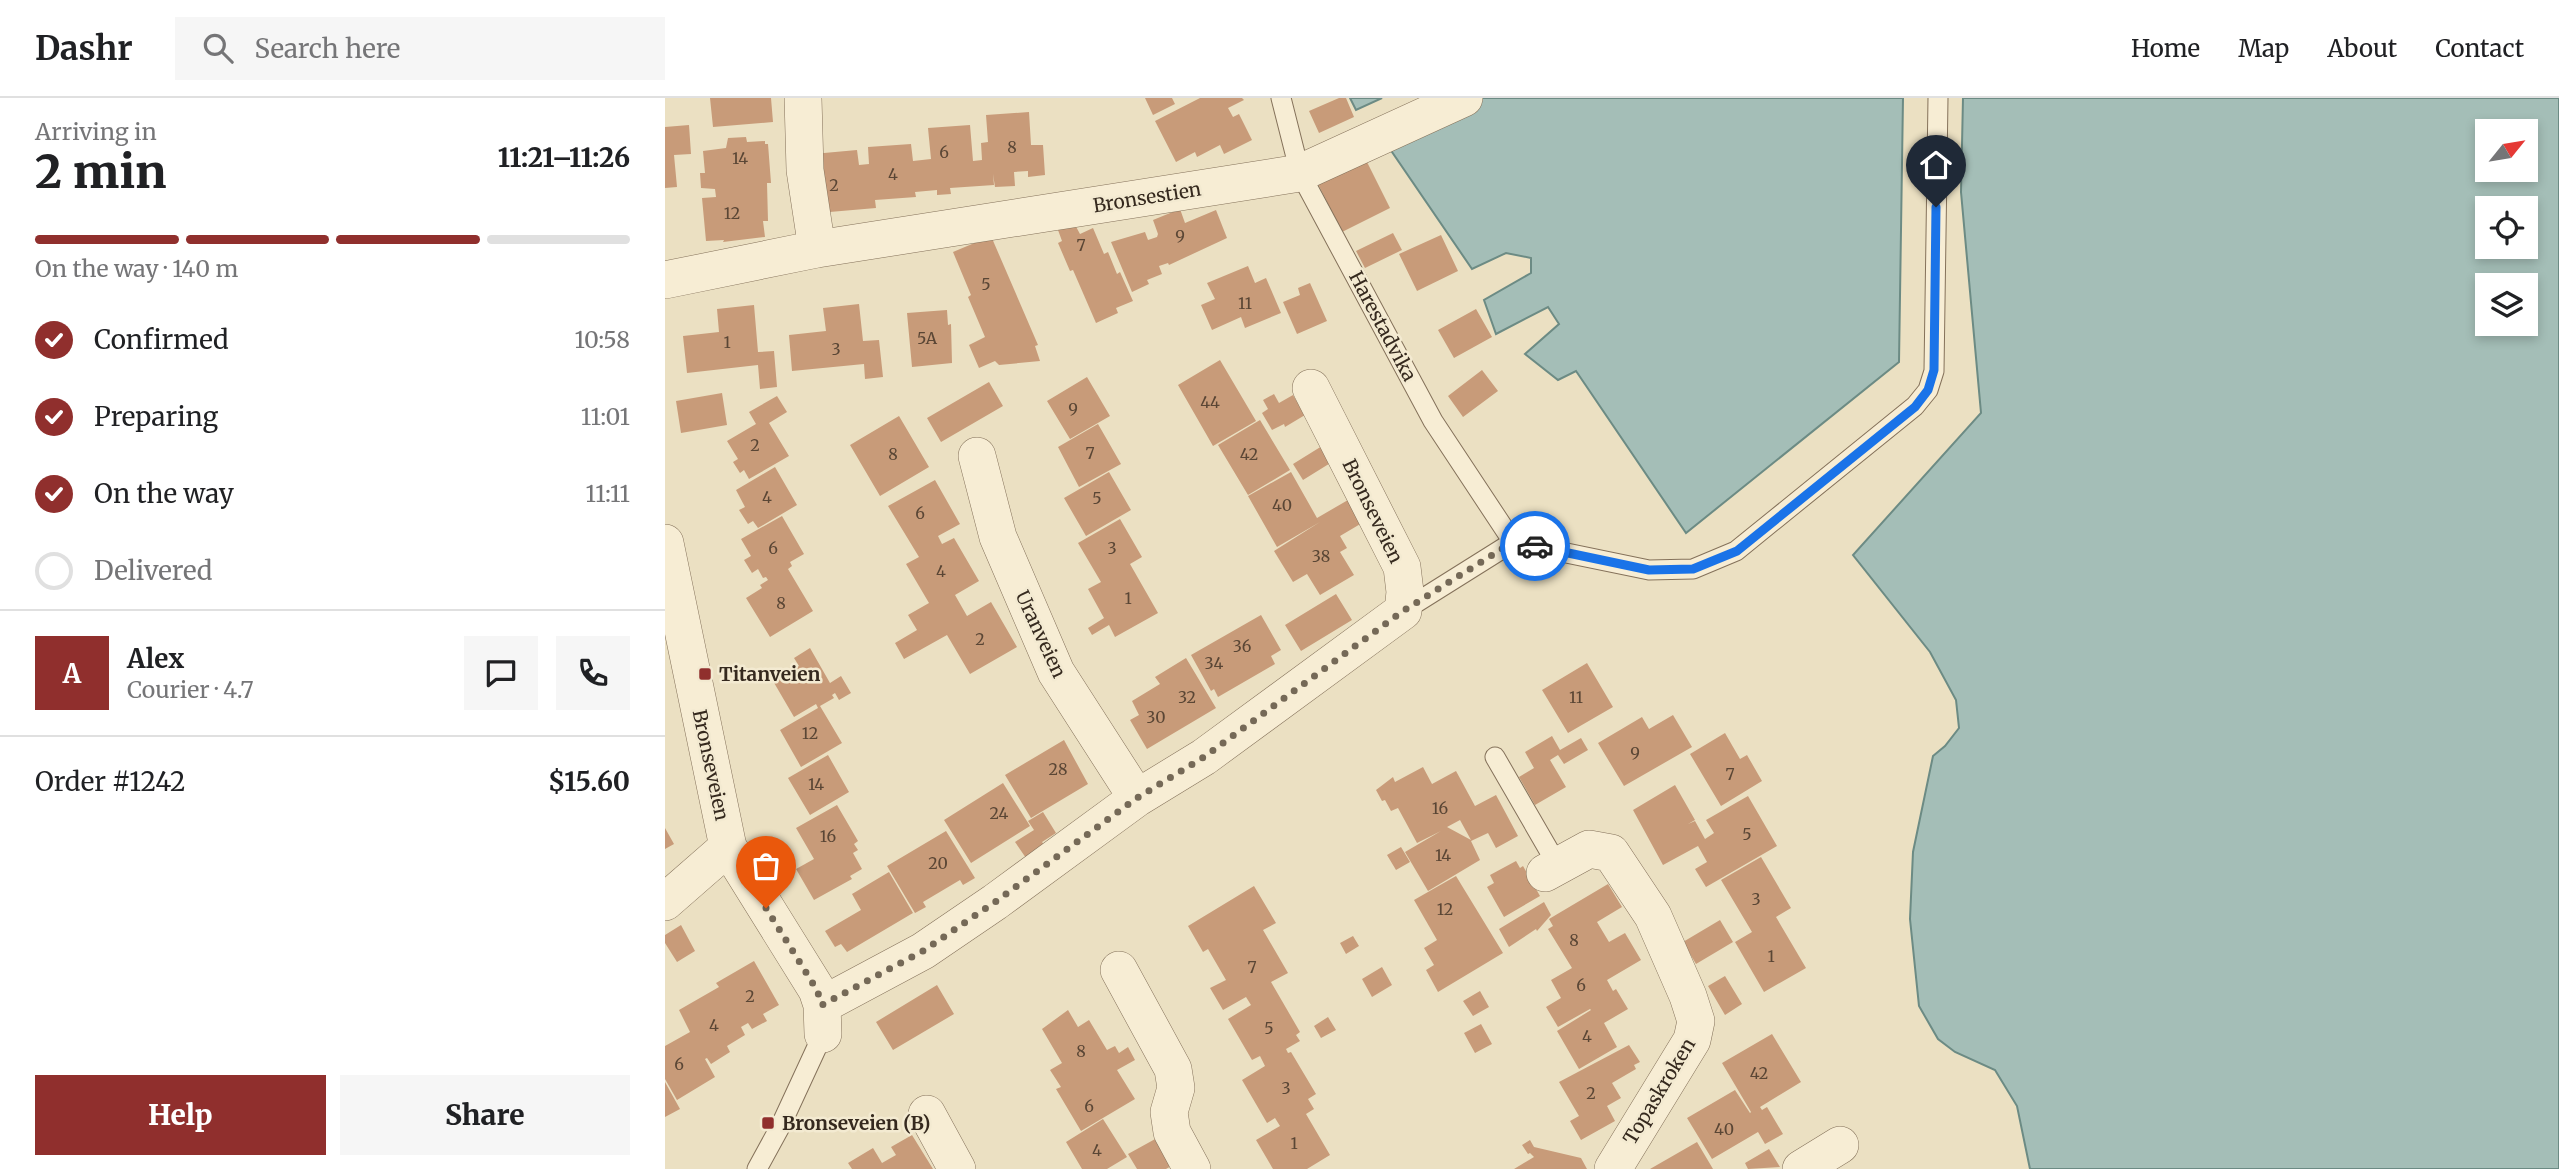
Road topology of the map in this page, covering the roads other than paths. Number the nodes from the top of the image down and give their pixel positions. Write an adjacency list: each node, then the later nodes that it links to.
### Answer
1 (803, 98): 6 (street)
2 (1281, 98): 5 (lane, Harestadvika)
3 (1464, 98): 5 (street, Bronsestien)
4 (1938, 98): 10 (lane)
5 (1300, 173): 6 (street, Bronsestien); 10 (lane, Harestadvika)
6 (817, 249): 7 (street, Bronsestien)
7 (665, 280)
8 (1311, 388): 12 (street, Bronseveien)
9 (977, 456): 14 (street, Uranveien)
10 (1513, 542): 12 (lane)
11 (665, 543): 15 (street, Bronseveien)
12 (1403, 611): 14 (street)
13 (1495, 757): 16 (lane)
14 (1137, 798): 19 (street)
15 (728, 847): 17 (street); 19 (street, Bronseveien)
16 (1551, 869): 25 (street, Topaskroken)
17 (665, 902)
18 (1119, 970): 24 (street)
19 (823, 1020): 22 (lane)
20 (927, 1114): 23 (street)
21 (1840, 1145): 26 (street)
22 (757, 1169)
23 (957, 1169)
24 (1192, 1169)
25 (1613, 1169)
26 (1801, 1169)

